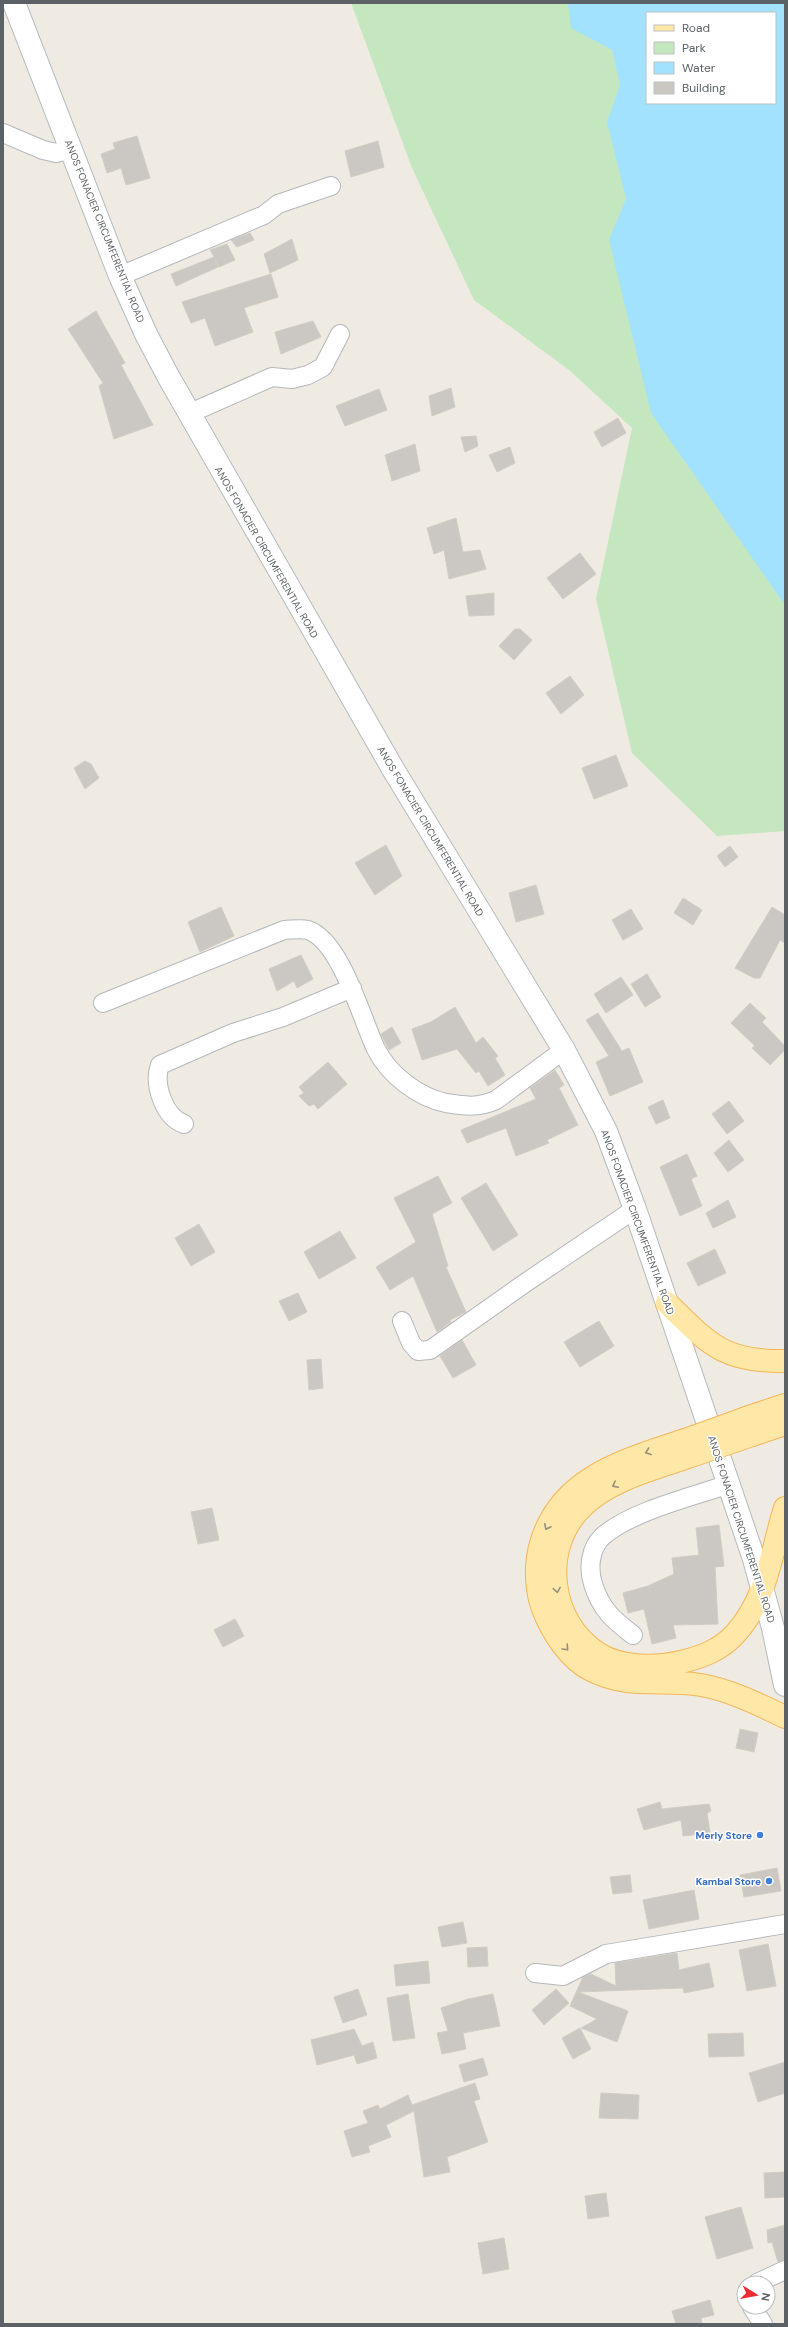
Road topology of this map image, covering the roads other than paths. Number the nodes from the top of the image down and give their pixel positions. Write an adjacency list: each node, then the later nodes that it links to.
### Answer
1 (14, 3): 3 (main road, ANOS FONACIER CIRCUMFERENTIAL ROAD)
2 (3, 133): 3 (street)
3 (72, 149): 5 (main road, ANOS FONACIER CIRCUMFERENTIAL ROAD)
4 (331, 186): 5 (street)
5 (120, 276): 7 (main road, ANOS FONACIER CIRCUMFERENTIAL ROAD)
6 (340, 334): 7 (street)
7 (188, 414): 10 (main road, ANOS FONACIER CIRCUMFERENTIAL ROAD)
8 (352, 988): 9 (street); 10 (street); 11 (street)
9 (103, 1003)
10 (564, 1050): 12 (main road, ANOS FONACIER CIRCUMFERENTIAL ROAD)
11 (184, 1124)
12 (635, 1209): 13 (main road, ANOS FONACIER CIRCUMFERENTIAL ROAD); 14 (street)
13 (667, 1303): 15 (main road); 19 (main road, ANOS FONACIER CIRCUMFERENTIAL ROAD)
14 (402, 1321)
15 (785, 1361)
16 (785, 1405): 18 (main road)
17 (785, 1424): 18 (main road)
18 (749, 1427): 23 (main road, one-way to 23, bridge)
19 (729, 1484): 21 (main road, ANOS FONACIER CIRCUMFERENTIAL ROAD); 22 (street)
20 (785, 1508): 21 (main road)
21 (763, 1589): 23 (main road); 24 (main road, ANOS FONACIER CIRCUMFERENTIAL ROAD)
22 (633, 1635)
23 (656, 1674): 25 (main road)
24 (785, 1685)
25 (785, 1717)
26 (785, 1924): 27 (street)
27 (534, 1974)
28 (785, 2270): 29 (street)
29 (774, 2275)
30 (757, 2315): 31 (street)
31 (763, 2324)

